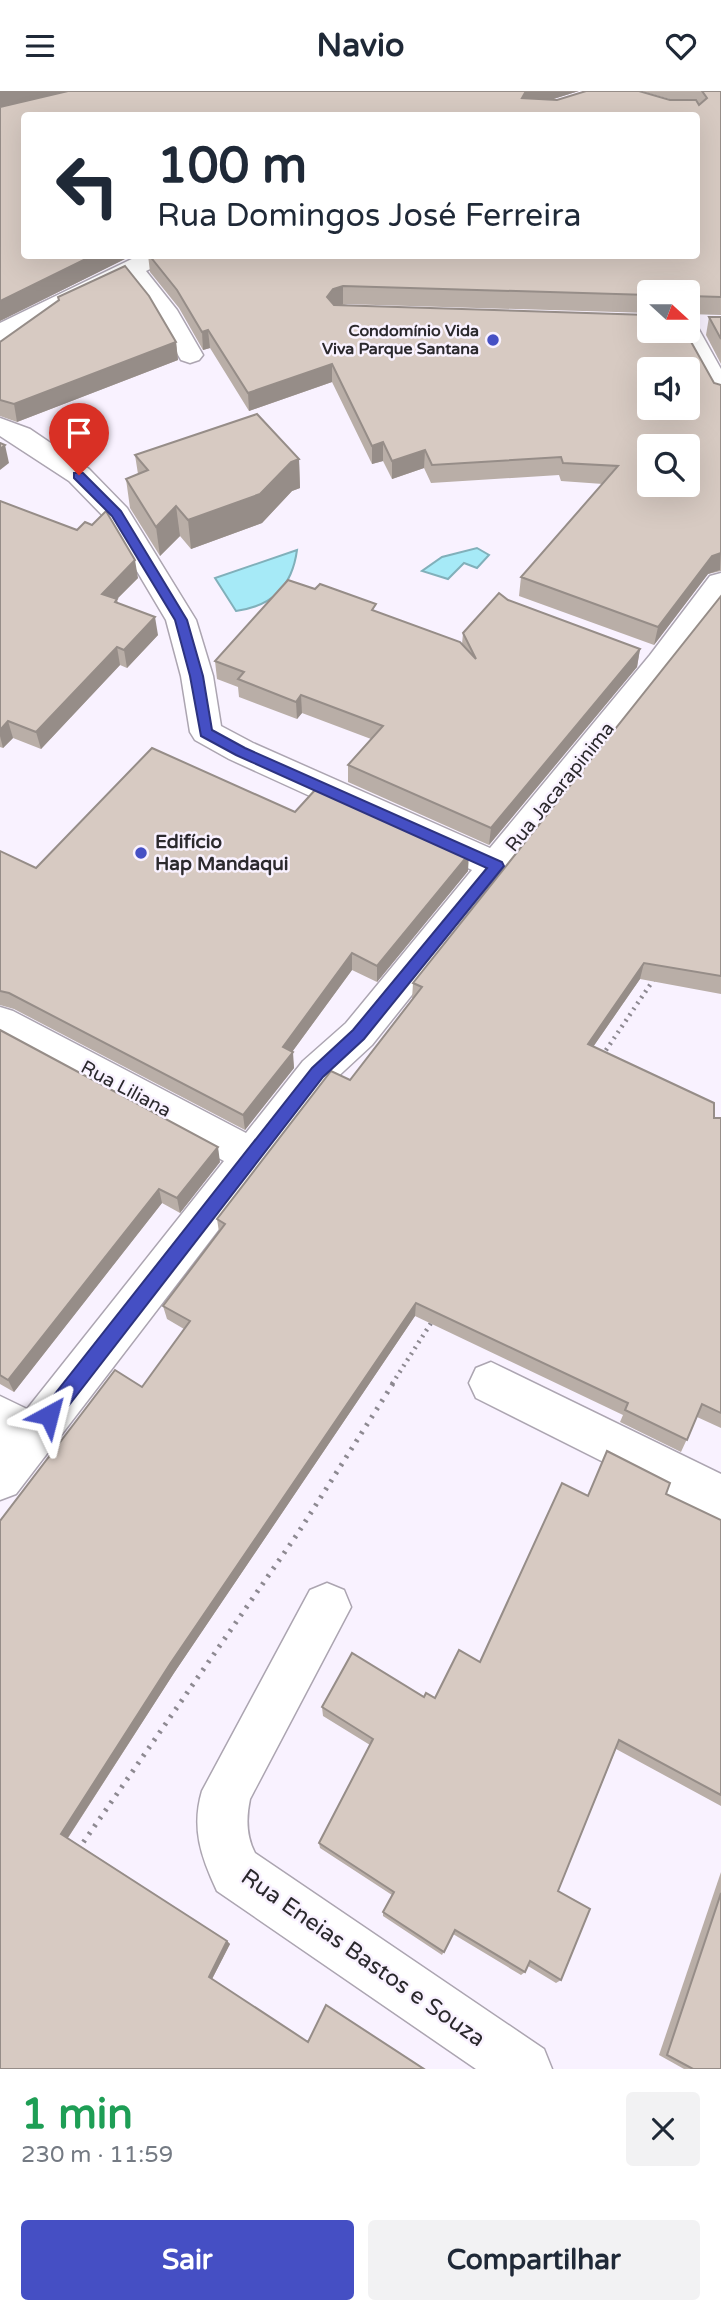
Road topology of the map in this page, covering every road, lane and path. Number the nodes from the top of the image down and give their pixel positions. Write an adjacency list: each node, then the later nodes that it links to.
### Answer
1 (152, 259): 2 (street)
2 (132, 269): 3 (street); 5 (street)
3 (0, 333)
4 (700, 340): 6 (street)
5 (190, 355)
6 (721, 394)
7 (0, 426): 9 (street)
8 (721, 583): 9 (street, Rua Jacarapinima)
9 (496, 866): 13 (street, Rua Jacarapinima)
10 (661, 969): 12 (path)
11 (0, 1022): 13 (street, Rua Liliana)
12 (601, 1058)
13 (252, 1156): 16 (street, Rua Jacarapinima)
14 (438, 1311): 20 (path)
15 (491, 1383): 18 (street)
16 (16, 1427): 17 (street, Rua Jacarapinima)
17 (0, 1478)
18 (721, 1498)
19 (327, 1607): 21 (street, Rua Eneias Bastos e Souza)
20 (77, 1853)
21 (524, 2069)

